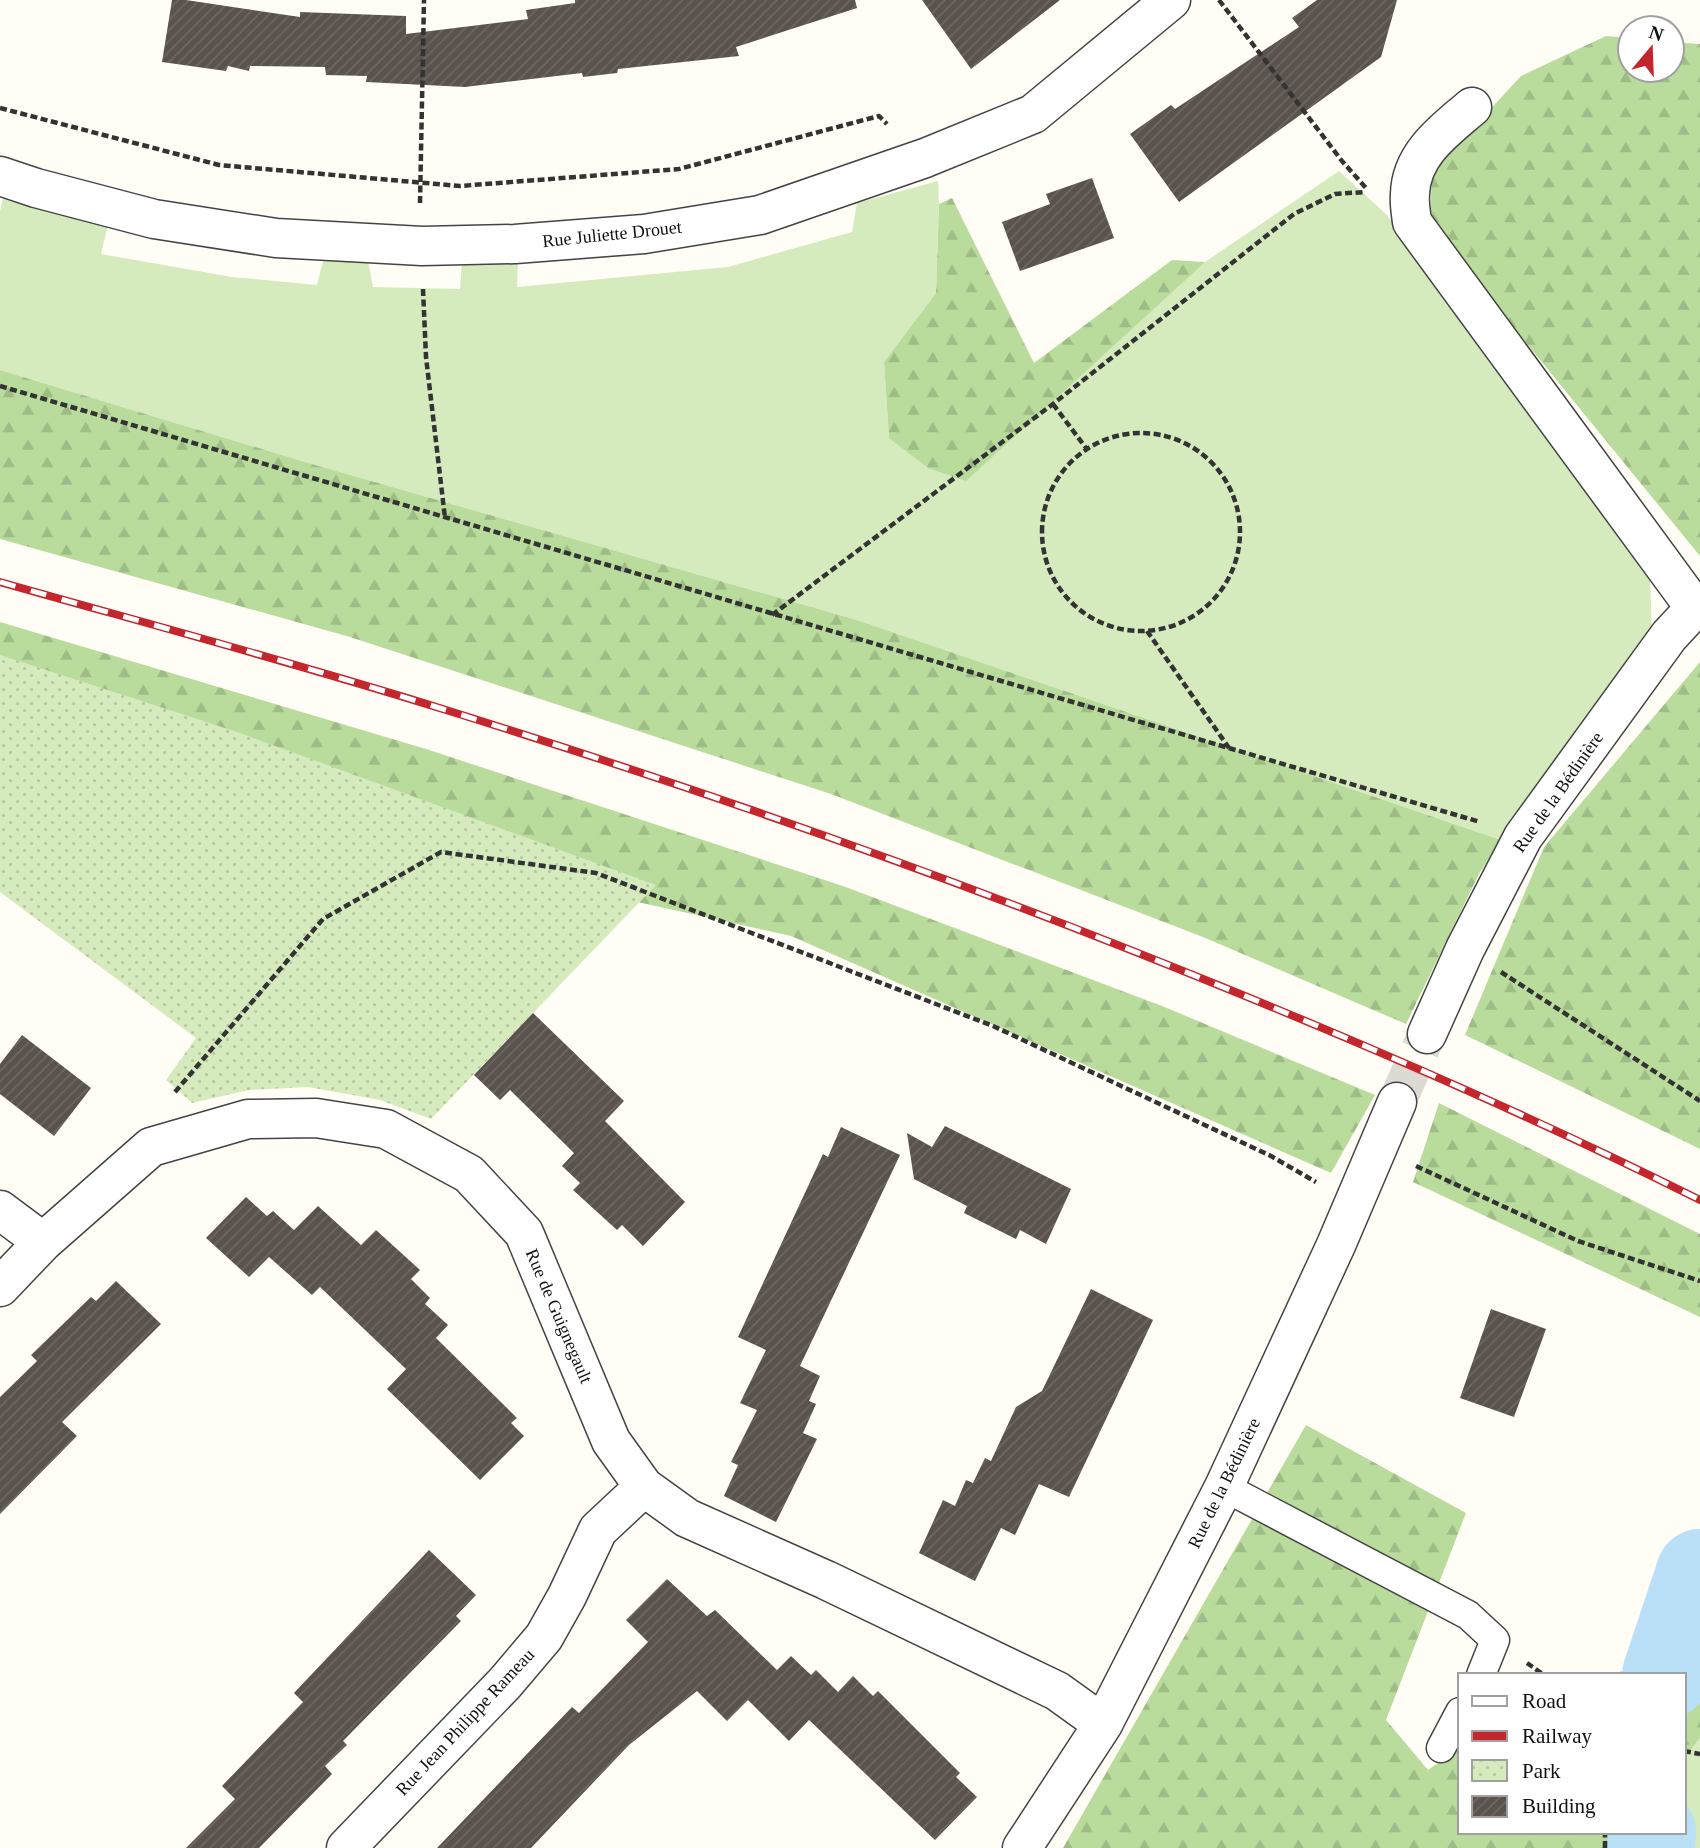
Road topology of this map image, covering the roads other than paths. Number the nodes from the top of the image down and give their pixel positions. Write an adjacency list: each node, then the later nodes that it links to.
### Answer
1 (1171, 0): 3 (street, Rue Juliette Drouet)
2 (1472, 107): 4 (street)
3 (0, 176)
4 (1697, 607): 5 (street, Rue de la Bédinière)
5 (1427, 1034)
6 (1397, 1102): 11 (street, Rue de la Bédinière)
7 (0, 1210): 8 (street)
8 (43, 1242): 9 (street, Rue de Guignegault); 10 (street, Rue de Guignegault)
9 (0, 1287)
10 (644, 1487): 14 (street, Rue de Guignegault); 16 (street, Rue Jean Philippe Rameau)
11 (1224, 1487): 12 (lane); 14 (street, Rue de la Bédinière)
12 (1481, 1673)
13 (1458, 1716): 15 (lane)
14 (1103, 1724): 17 (street, Rue de la Bédinière)
15 (1441, 1748)
16 (346, 1848)
17 (1022, 1848)

